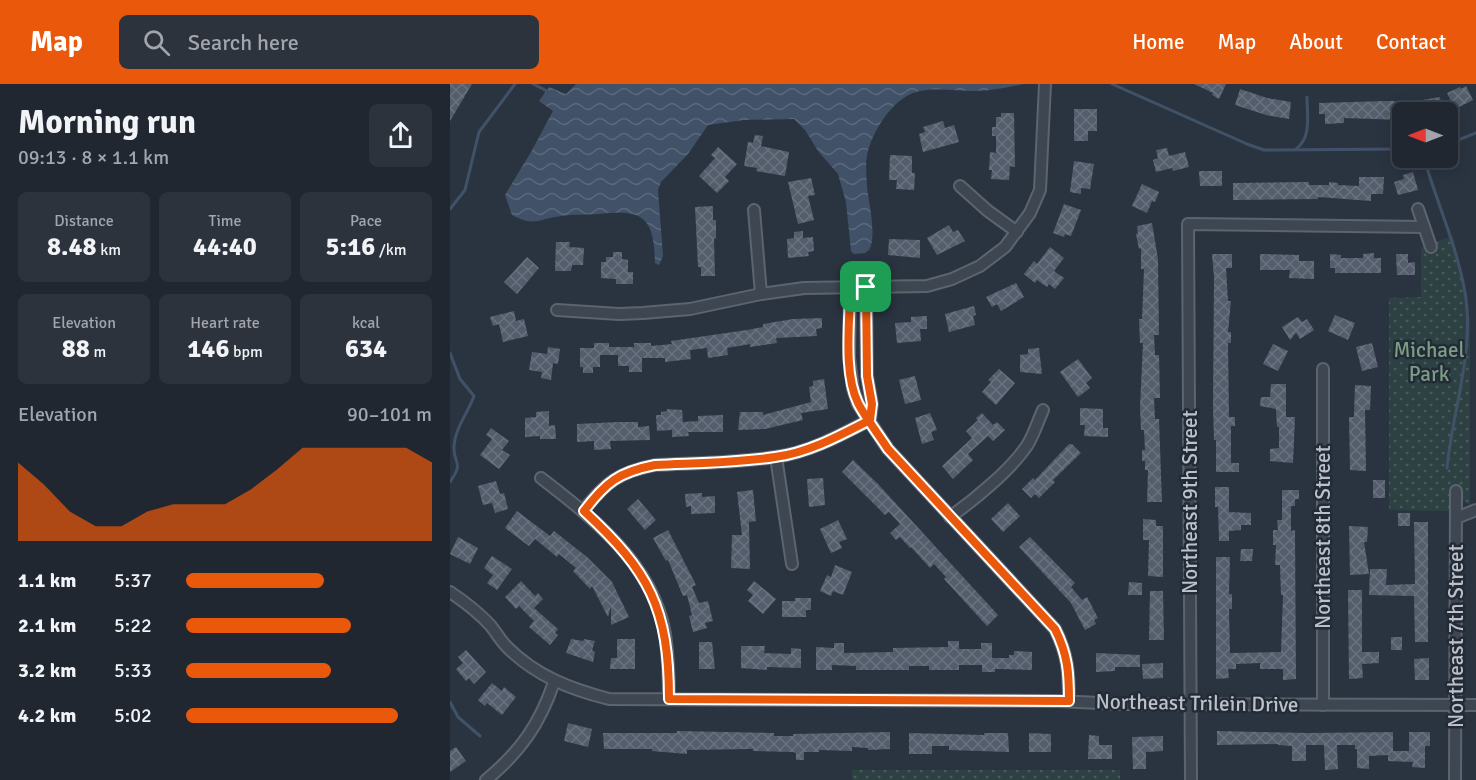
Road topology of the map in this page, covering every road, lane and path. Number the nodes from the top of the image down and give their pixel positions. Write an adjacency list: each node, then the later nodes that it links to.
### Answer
1 (1045, 84): 6 (street)
2 (960, 186): 6 (street)
3 (1418, 208): 5 (street)
4 (754, 210): 10 (street)
5 (1424, 227): 7 (street); 27 (street, Northeast 9th Street)
6 (1017, 232): 8 (street)
7 (1431, 247)
8 (866, 287): 9 (street); 14 (street)
9 (850, 288): 10 (street); 14 (street)
10 (761, 294): 11 (street)
11 (557, 310)
12 (1323, 369): 28 (street, Northeast 8th Street)
13 (1043, 410): 20 (street)
14 (870, 420): 15 (street); 20 (street)
15 (776, 457): 19 (street); 22 (street)
16 (541, 478): 19 (street)
17 (1456, 491): 21 (street, Northeast 7th Street)
18 (1476, 510): 21 (street)
19 (584, 511): 25 (street)
20 (950, 517): 26 (street)
21 (1456, 518): 29 (street, Northeast 7th Street)
22 (792, 564)
23 (450, 592): 24 (street, Northeast Trilein Drive)
24 (554, 682): 25 (street, Northeast Trilein Drive); 31 (street)
25 (669, 699): 26 (street, Northeast Trilein Drive)
26 (1069, 701): 27 (street, Northeast Trilein Drive)
27 (1191, 704): 28 (street, Northeast Trilein Drive); 32 (street, Northeast 9th Street)
28 (1323, 705): 29 (street, Northeast Trilein Drive)
29 (1455, 705): 30 (street, Northeast Trilein Drive); 33 (street, Northeast 7th Street)
30 (1476, 705)
31 (486, 780)
32 (1191, 780)
33 (1455, 780)

